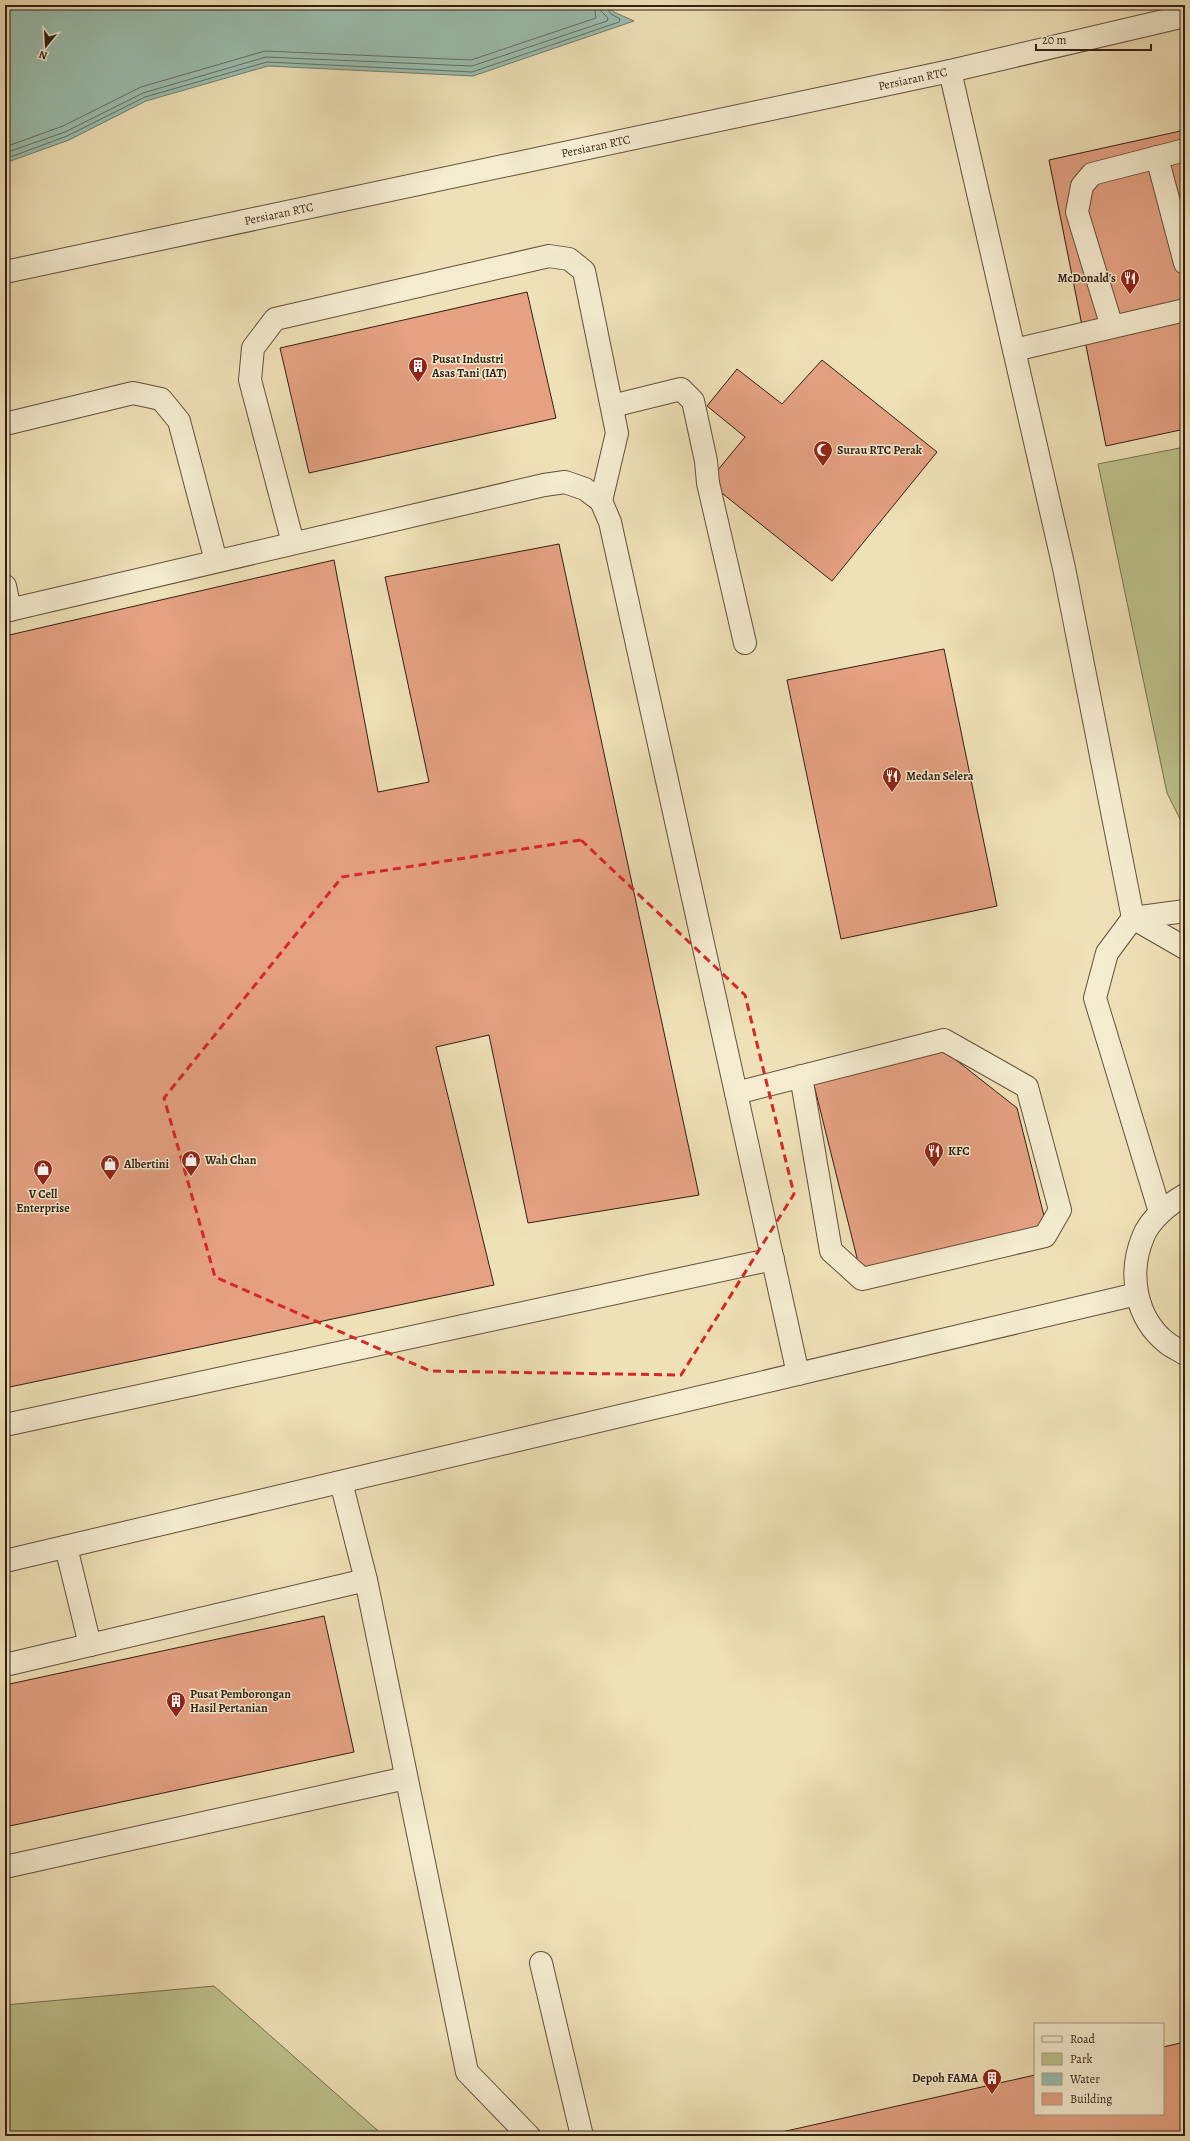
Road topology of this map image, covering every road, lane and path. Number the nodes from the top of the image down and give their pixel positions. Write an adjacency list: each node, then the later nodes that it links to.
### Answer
1 (1185, 16): 2 (street, Persiaran RTC)
2 (950, 72): 6 (street, Persiaran RTC); 9 (street)
3 (1185, 150): 4 (street)
4 (1157, 157): 5 (street); 8 (street)
5 (1185, 263)
6 (5, 272)
7 (1185, 310): 8 (street)
8 (1112, 327): 9 (street)
9 (1014, 350): 19 (street)
10 (612, 406): 12 (street); 13 (street); 17 (street)
11 (5, 424): 14 (street)
12 (601, 501): 13 (street); 22 (street)
13 (293, 543): 14 (street)
14 (216, 561): 16 (street)
15 (5, 586): 16 (street)
16 (8, 610)
17 (745, 644)
18 (1185, 911): 19 (street)
19 (1133, 918): 20 (street); 24 (street)
20 (1185, 948)
21 (801, 1076): 21 (street); 22 (street)
22 (736, 1093): 25 (street)
23 (1185, 1195): 24 (street)
24 (1160, 1212): 26 (street)
25 (773, 1259): 28 (street); 29 (street)
26 (1136, 1294): 27 (street); 28 (street)
27 (1185, 1354)
28 (798, 1374): 30 (street)
29 (5, 1425)
30 (342, 1482): 31 (street); 33 (street)
31 (66, 1547): 32 (street); 34 (street)
32 (5, 1561)
33 (366, 1580): 34 (street); 36 (street)
34 (90, 1645): 35 (street)
35 (5, 1665)
36 (406, 1778): 37 (street); 39 (street)
37 (5, 1867)
38 (541, 1962): 40 (street)
39 (529, 2136)
40 (582, 2136)

